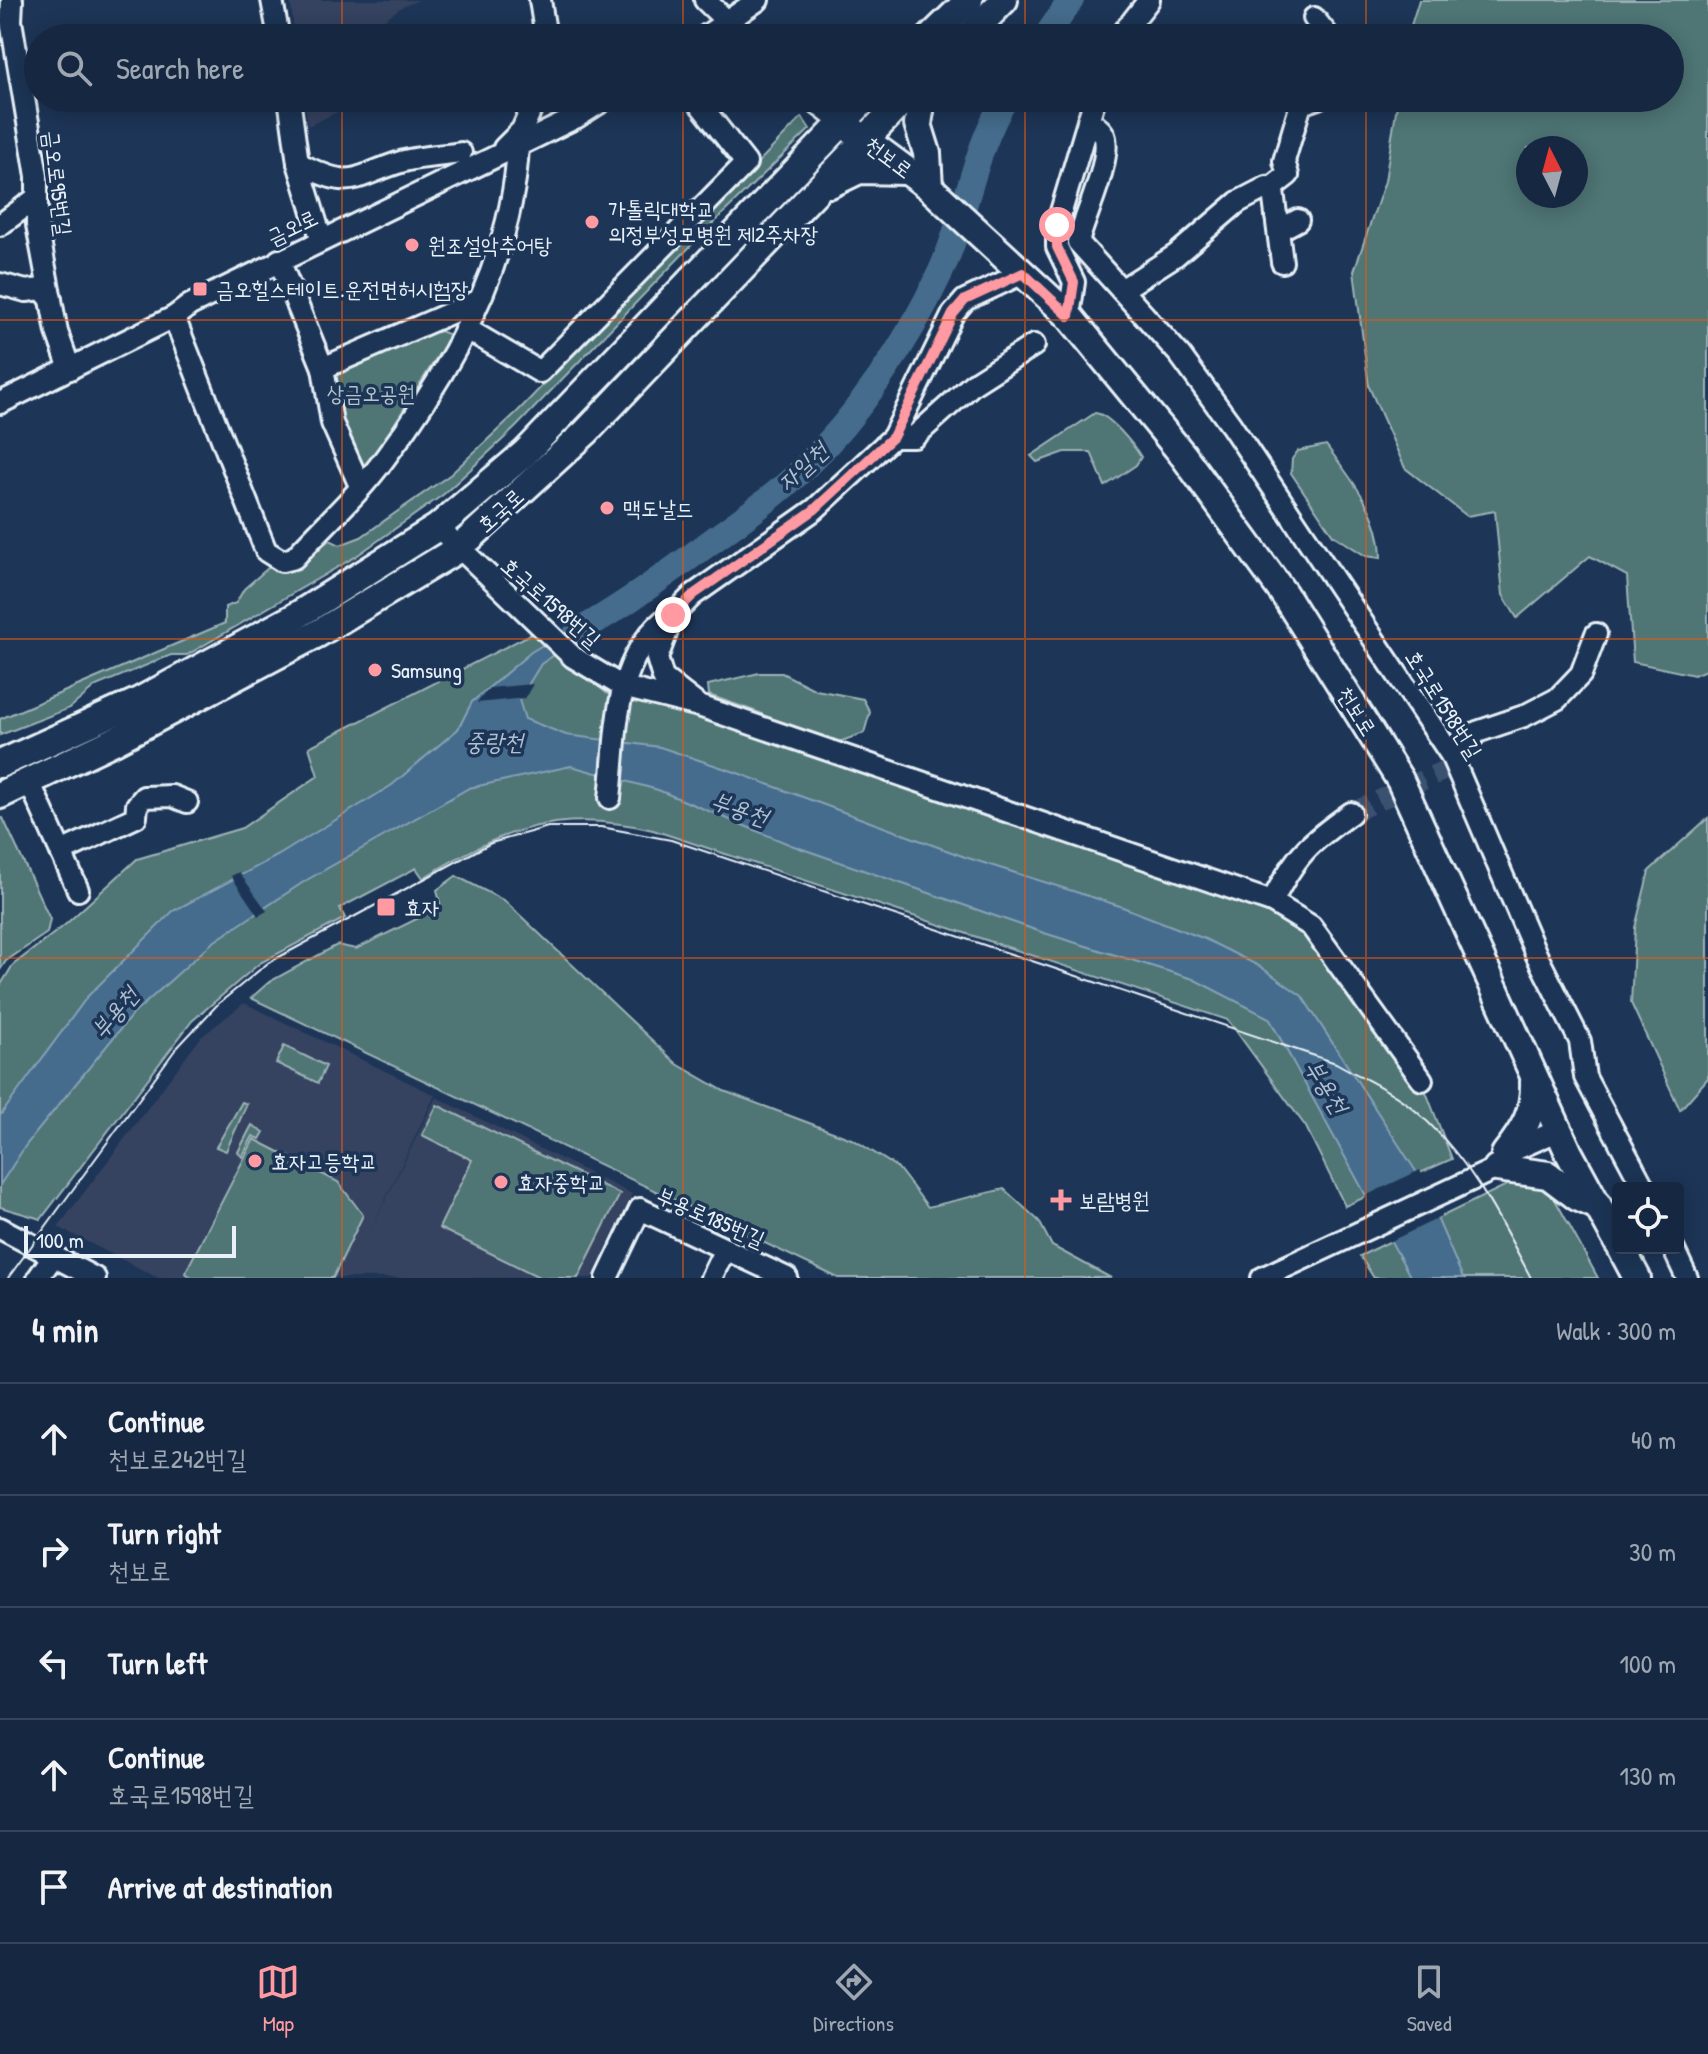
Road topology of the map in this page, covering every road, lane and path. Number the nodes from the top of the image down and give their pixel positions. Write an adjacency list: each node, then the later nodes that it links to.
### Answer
1 (12, 0): 17 (street, 금오로95번길)
2 (272, 0): 11 (street)
3 (540, 0): 12 (street)
4 (705, 0): 10 (street)
5 (969, 0): 13 (main road)
6 (1004, 0): 14 (main road)
7 (1149, 0): 15 (street)
8 (749, 3): 10 (street)
9 (1314, 18): 16 (street)
10 (727, 23)
11 (276, 24)
12 (544, 24)
13 (944, 24)
14 (981, 24)
15 (1130, 24)
16 (1319, 24)
17 (24, 98)
18 (26, 112): 39 (street, 금오로95번길)
19 (291, 112): 35 (street)
20 (530, 112): 34 (street)
21 (565, 112): 32 (street, 금오로)
22 (706, 112): 54 (street)
23 (828, 112): 30 (street, 천보로)
24 (851, 112): 30 (main road, 호국로)
25 (891, 112): 31 (main road, 호국로)
26 (920, 112): 37 (main road)
27 (1091, 112): 29 (street)
28 (1299, 112): 38 (street)
29 (1088, 120): 49 (street, 호국로1598번길); 52 (street)
30 (841, 122): 31 (main road, 천보로); 60 (main road, 호국로)
31 (864, 139): 36 (main road, 천보로); 40 (main road, 호국로)
32 (518, 146): 34 (street, 금오로); 51 (street)
33 (461, 153): 35 (street)
34 (498, 155): 44 (street, 금오로)
35 (298, 163): 44 (street)
36 (907, 171): 37 (main road, 천보로); 40 (main road)
37 (929, 187): 47 (main road, 천보로)
38 (1270, 189): 41 (street); 49 (street)
39 (35, 199): 43 (street); 50 (street, 금오로95번길)
40 (807, 199): 62 (main road, 호국로)
41 (1276, 216): 42 (street); 46 (street)
42 (1298, 220)
43 (0, 225)
44 (321, 238): 45 (street, 금오로)
45 (279, 260): 53 (street, 금오로); 56 (street)
46 (1282, 262)
47 (1023, 273): 52 (main road, 천보로); 59 (street)
48 (0, 284): 50 (street)
49 (1123, 289): 69 (street, 호국로1598번길)
50 (51, 299): 57 (street, 금오로95번길)
51 (478, 301): 54 (street); 56 (street)
52 (1069, 316): 79 (main road, 천보로)
53 (174, 317): 57 (street, 금오로); 61 (street)
54 (465, 328): 61 (street)
55 (1034, 345): 59 (street)
56 (323, 368): 61 (street)
57 (70, 369): 58 (street, 금오로)
58 (0, 403)
59 (893, 437): 65 (street)
60 (525, 453): 62 (main road); 63 (main road, 호국로)
61 (360, 486)
62 (508, 504): 64 (main road, 호국로)
63 (438, 527): 64 (street, 호국로1598번길); 70 (main road, 호국로)
64 (458, 549): 67 (street, 호국로1598번길); 71 (main road, 호국로)
65 (693, 595): 67 (street); 68 (street)
66 (1596, 634): 69 (street)
67 (623, 687): 68 (street, 호국로1598번길); 73 (street)
68 (699, 706): 78 (street)
69 (1453, 759): 83 (street, 호국로1598번길)
70 (0, 764)
71 (29, 781): 72 (main road, 호국로); 76 (street)
72 (0, 795)
73 (610, 798)
74 (187, 802): 76 (street)
75 (1351, 813): 78 (street)
76 (61, 852): 77 (street)
77 (78, 890)
78 (1272, 902): 80 (street)
79 (1534, 1078): 81 (main road, 천보로); 82 (main road)
80 (1422, 1080)
81 (1559, 1130): 82 (street); 84 (main road, 천보로)
82 (1501, 1161): 84 (main road); 96 (street)
83 (1641, 1182)
84 (1598, 1206): 86 (main road, 천보로)
85 (0, 1228): 90 (street)
86 (1612, 1233)
87 (725, 1249): 93 (street, 부용로185번길); 94 (street); 95 (street, 부용로185번길)
88 (1624, 1254): 97 (main road, 천보로)
89 (1676, 1254): 98 (street)
90 (52, 1258): 91 (street); 92 (street)
91 (38, 1278)
92 (95, 1278)
93 (607, 1278)
94 (711, 1278)
95 (787, 1278)
96 (1262, 1278)
97 (1637, 1278)
98 (1687, 1278)

